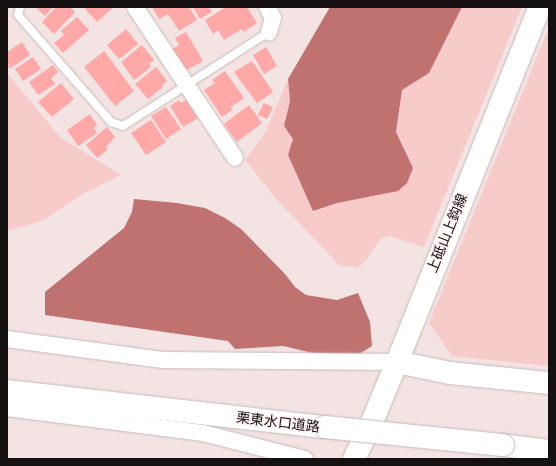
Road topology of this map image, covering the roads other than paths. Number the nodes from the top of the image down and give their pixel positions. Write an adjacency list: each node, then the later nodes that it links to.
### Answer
1 (20, 7): 6 (lane)
2 (135, 7): 6 (street)
3 (267, 7): 5 (street)
4 (540, 7): 9 (main road, 上砥山上鈎線)
5 (269, 32): 6 (lane)
6 (186, 86): 7 (street)
7 (235, 158)
8 (7, 339): 9 (street)
9 (397, 362): 10 (main road); 15 (main road, 上砥山上鈎線)
10 (549, 383)
11 (7, 391): 13 (main road, 栗東水口道路, bridge)
12 (7, 408): 14 (street)
13 (549, 451)
14 (305, 459)
15 (354, 459)

